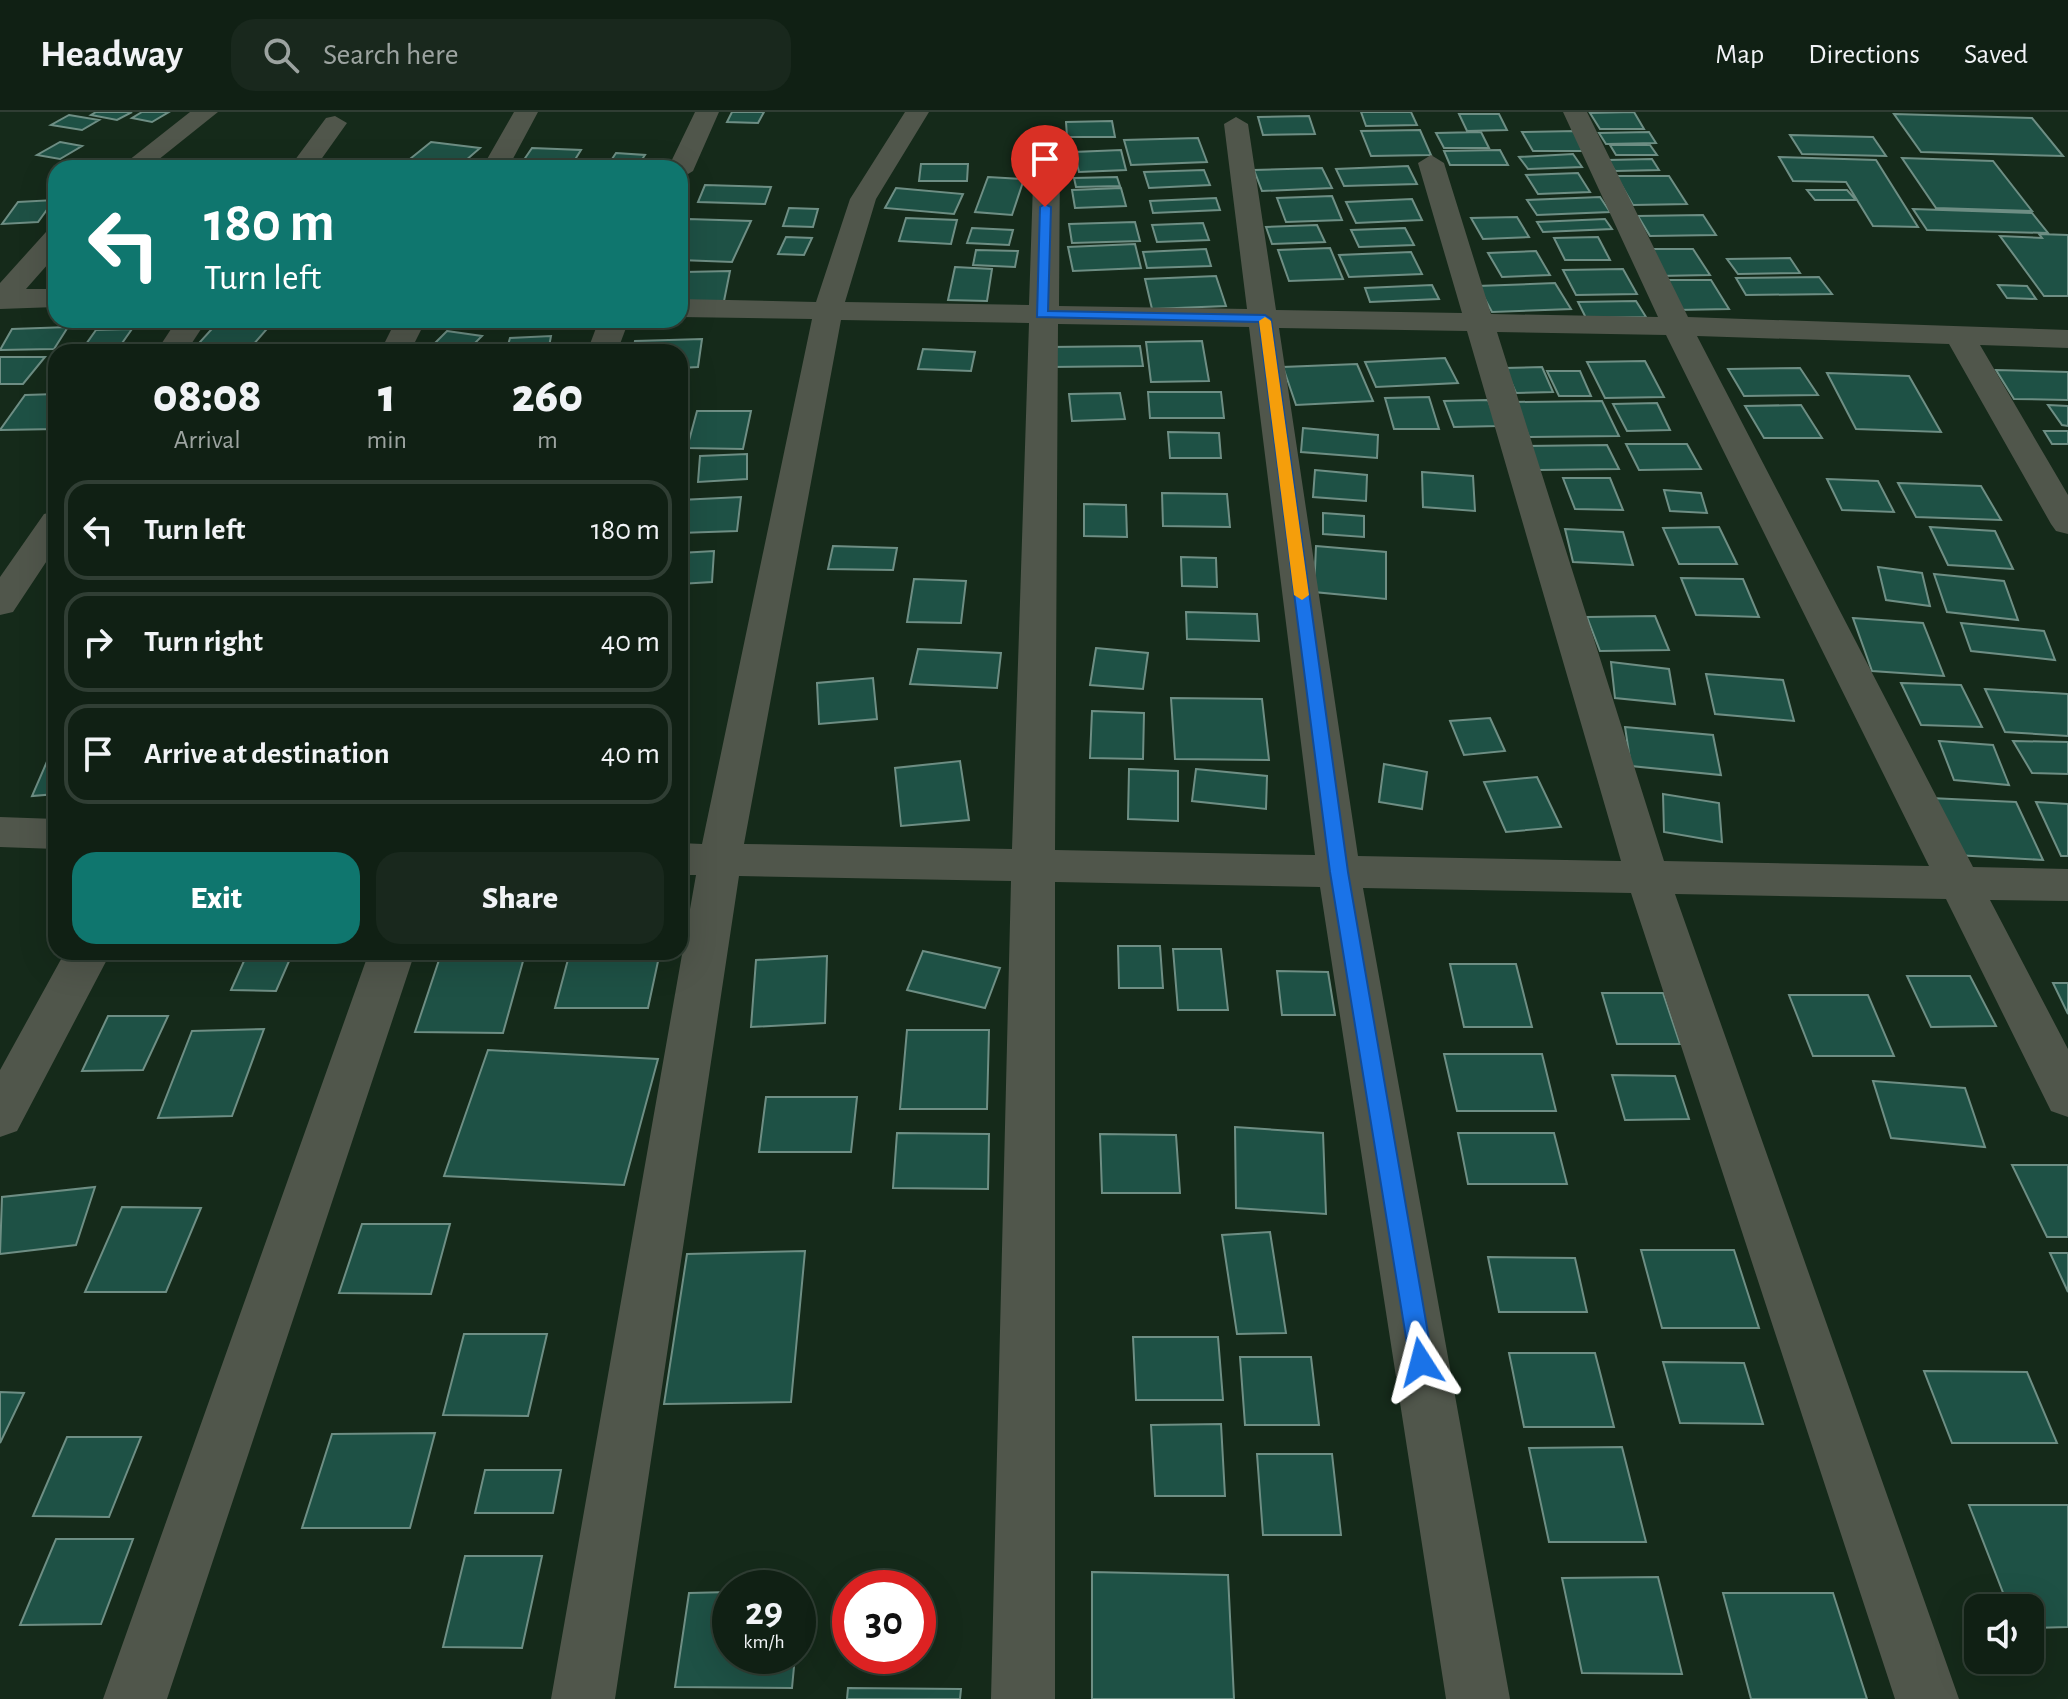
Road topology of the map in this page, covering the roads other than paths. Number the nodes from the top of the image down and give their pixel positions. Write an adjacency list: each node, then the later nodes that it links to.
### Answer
1 (206, 112): 9 (street)
2 (526, 112): 11 (street)
3 (707, 112): 12 (street)
4 (917, 112): 18 (street)
5 (1575, 112): 22 (street)
6 (335, 123): 10 (street)
7 (1236, 124): 20 (street)
8 (1047, 153): 19 (street)
9 (143, 160)
10 (308, 160)
11 (499, 160)
12 (685, 160)
13 (1431, 163): 21 (street)
14 (48, 247): 15 (street)
15 (1, 298): 16 (street)
16 (48, 298)
17 (688, 308): 18 (street)
18 (828, 311): 19 (street); 30 (street)
19 (1042, 315): 20 (street); 31 (street)
20 (1265, 319): 21 (street); 32 (street)
21 (1481, 322): 22 (street); 33 (street)
22 (1677, 326): 23 (street); 34 (street)
23 (1959, 335): 24 (street); 25 (street)
24 (2068, 339)
25 (2068, 524)
26 (48, 533): 27 (street)
27 (0, 604)
28 (0, 832): 29 (street)
29 (48, 834)
30 (700, 860): 31 (street); 36 (street)
31 (1033, 866): 32 (street); 44 (street)
32 (1339, 872): 33 (street); 45 (street)
33 (1647, 876): 34 (street); 46 (street)
34 (1960, 884): 35 (street); 40 (street)
35 (2068, 885)
36 (688, 946)
37 (84, 960): 41 (street)
38 (389, 960): 42 (street)
39 (686, 960): 43 (street)
40 (2068, 1097)
41 (0, 1116)
42 (135, 1699)
43 (583, 1699)
44 (1023, 1699)
45 (1478, 1699)
46 (1927, 1699)

